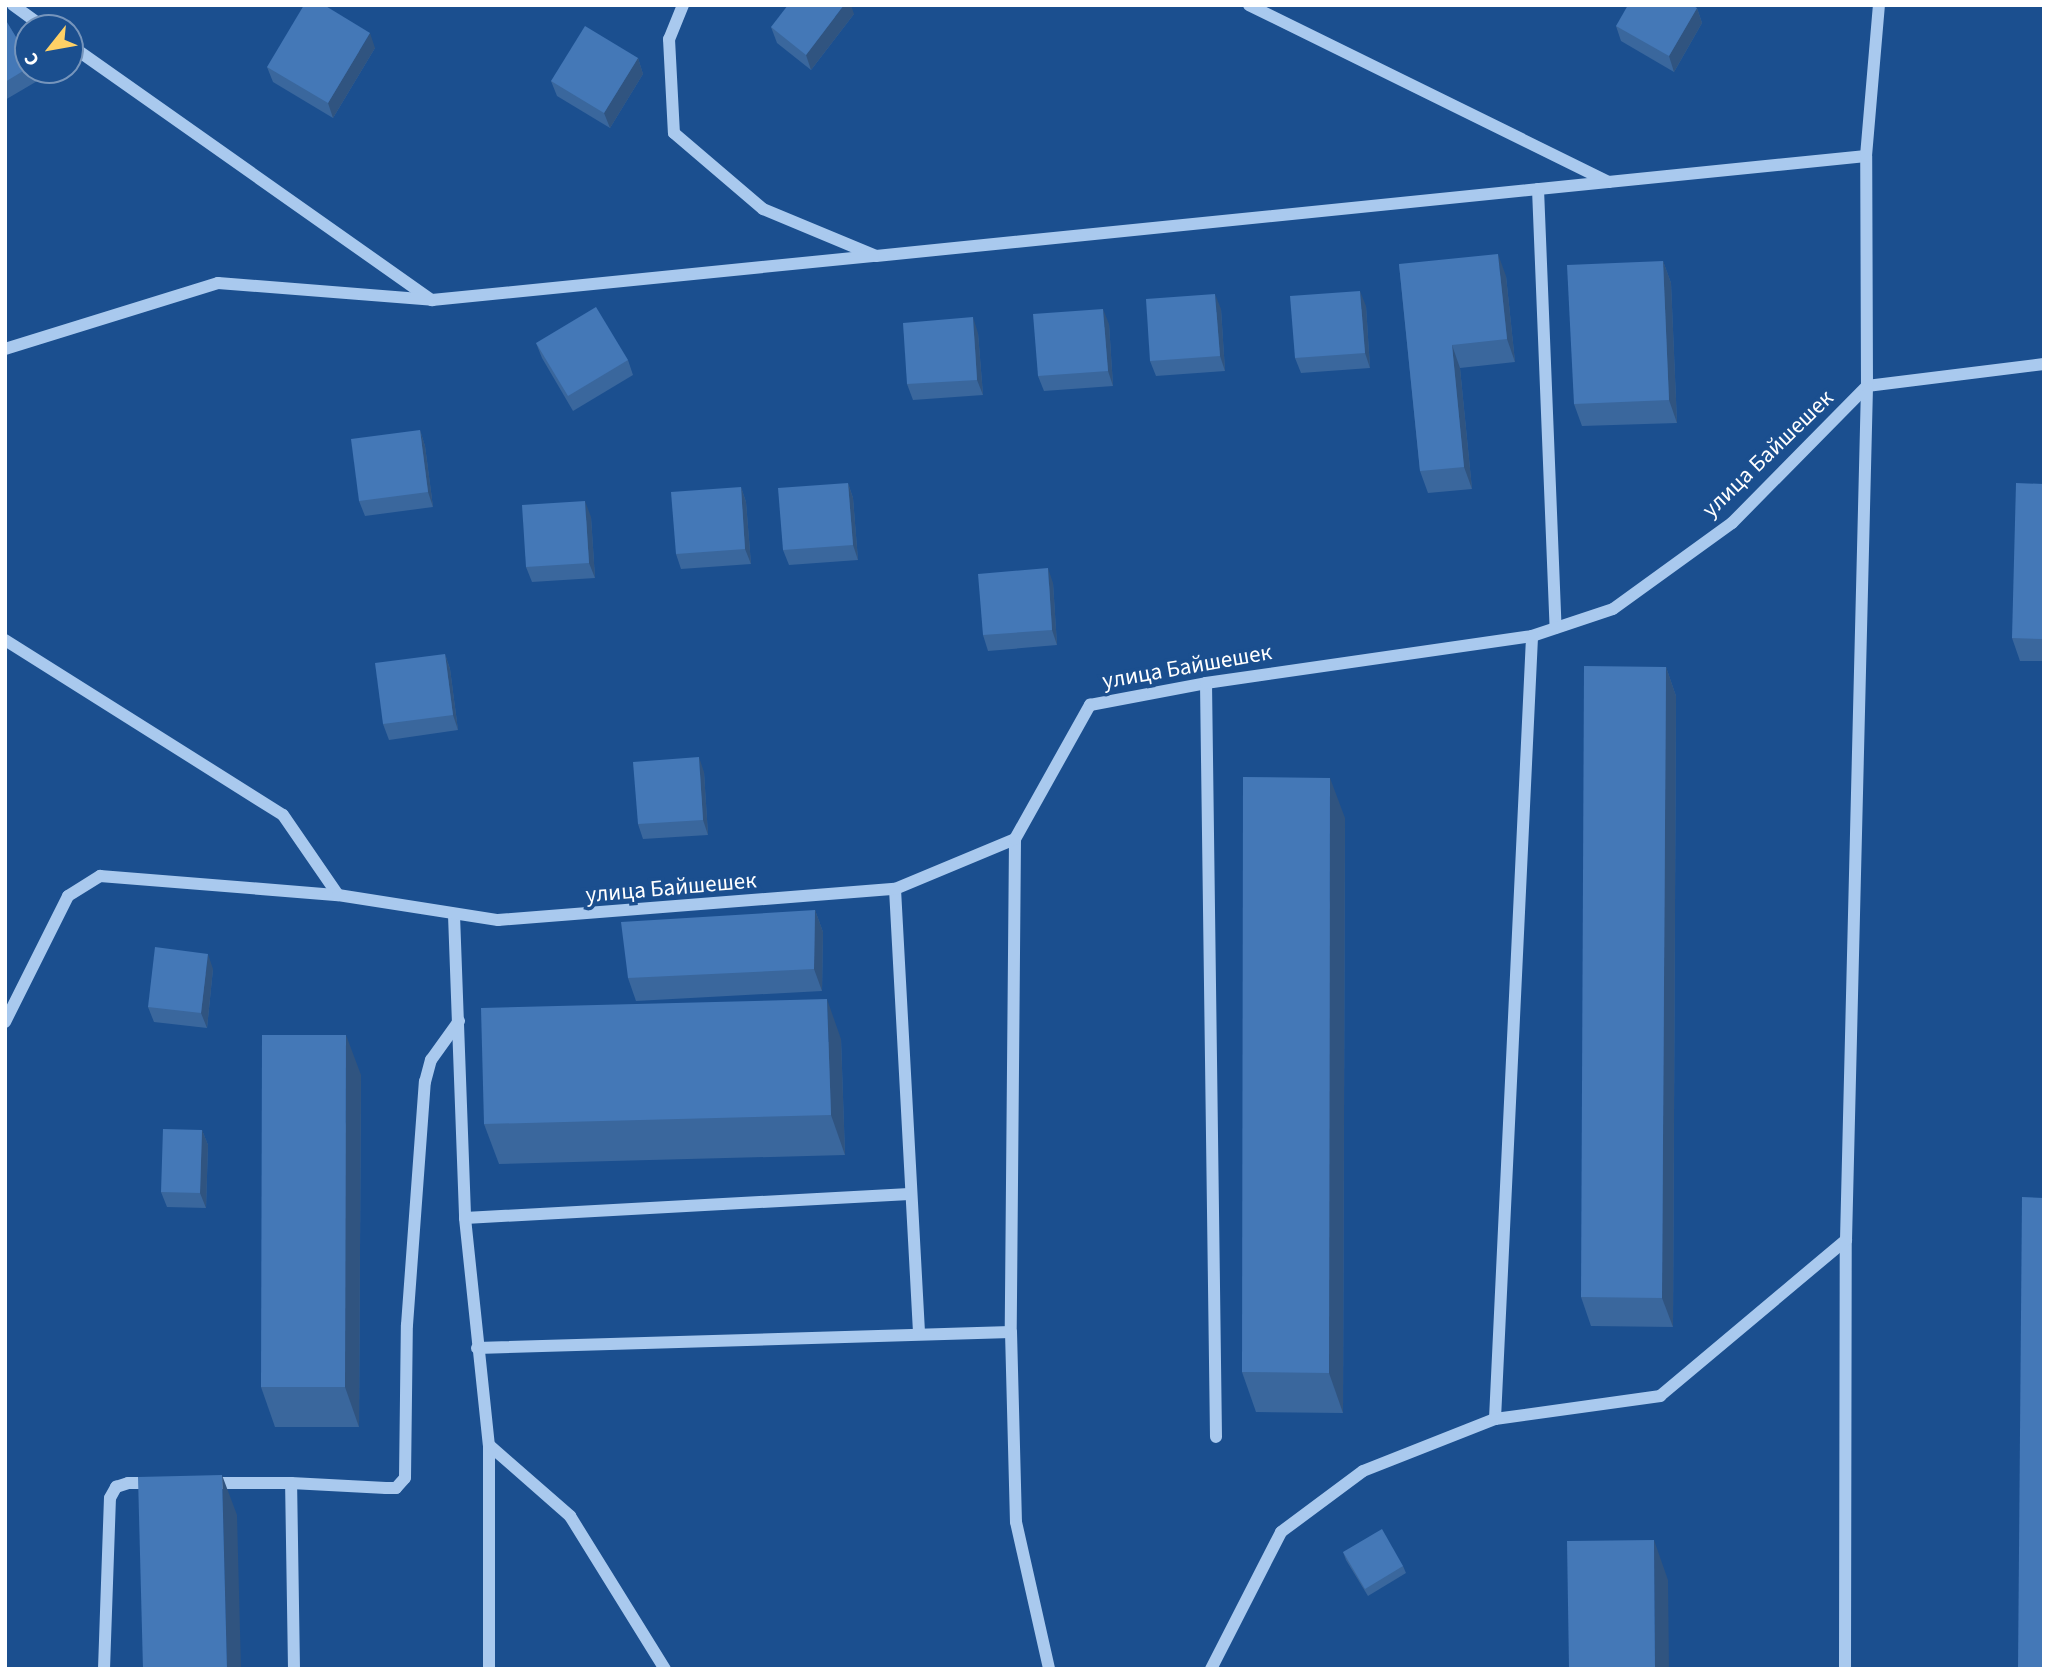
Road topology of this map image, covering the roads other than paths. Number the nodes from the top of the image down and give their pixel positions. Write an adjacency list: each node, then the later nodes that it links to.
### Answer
1 (683, 5): 8 (street)
2 (1249, 5): 6 (street)
3 (1879, 5): 5 (street)
4 (84, 55): 9 (street)
5 (1866, 156): 6 (street); 12 (street)
6 (1609, 182): 7 (street)
7 (1538, 189): 8 (street); 13 (street)
8 (876, 256): 9 (street)
9 (432, 300): 10 (street)
10 (5, 349)
11 (2044, 364): 12 (street, улица Байшешек)
12 (1867, 386): 13 (street, улица Байшешек); 25 (street)
13 (1556, 628): 14 (street, улица Байшешек)
14 (1532, 636): 16 (street, улица Байшешек); 29 (street)
15 (5, 640): 19 (street)
16 (1206, 683): 17 (street, улица Байшешек); 30 (street)
17 (1015, 839): 18 (street, улица Байшешек); 27 (street)
18 (895, 890): 20 (street, улица Байшешек); 23 (street)
19 (338, 895): 20 (street, улица Байшешек); 22 (street, улица Байшешек)
20 (454, 915): 21 (street)
21 (458, 1021): 24 (street); 34 (street)
22 (5, 1022)
23 (909, 1194): 24 (street); 26 (street)
24 (465, 1218): 28 (street)
25 (1846, 1240): 29 (street); 41 (street)
26 (919, 1331): 27 (street); 28 (street)
27 (1011, 1332): 39 (street)
28 (477, 1348): 31 (street)
29 (1495, 1419): 40 (street)
30 (1216, 1437)
31 (489, 1444): 37 (street); 38 (street)
32 (169, 1483): 35 (street)
33 (196, 1483): 34 (street)
34 (291, 1483): 36 (street)
35 (104, 1669)
36 (293, 1669)
37 (489, 1669)
38 (665, 1669)
39 (1049, 1669)
40 (1211, 1669)
41 (1845, 1669)

